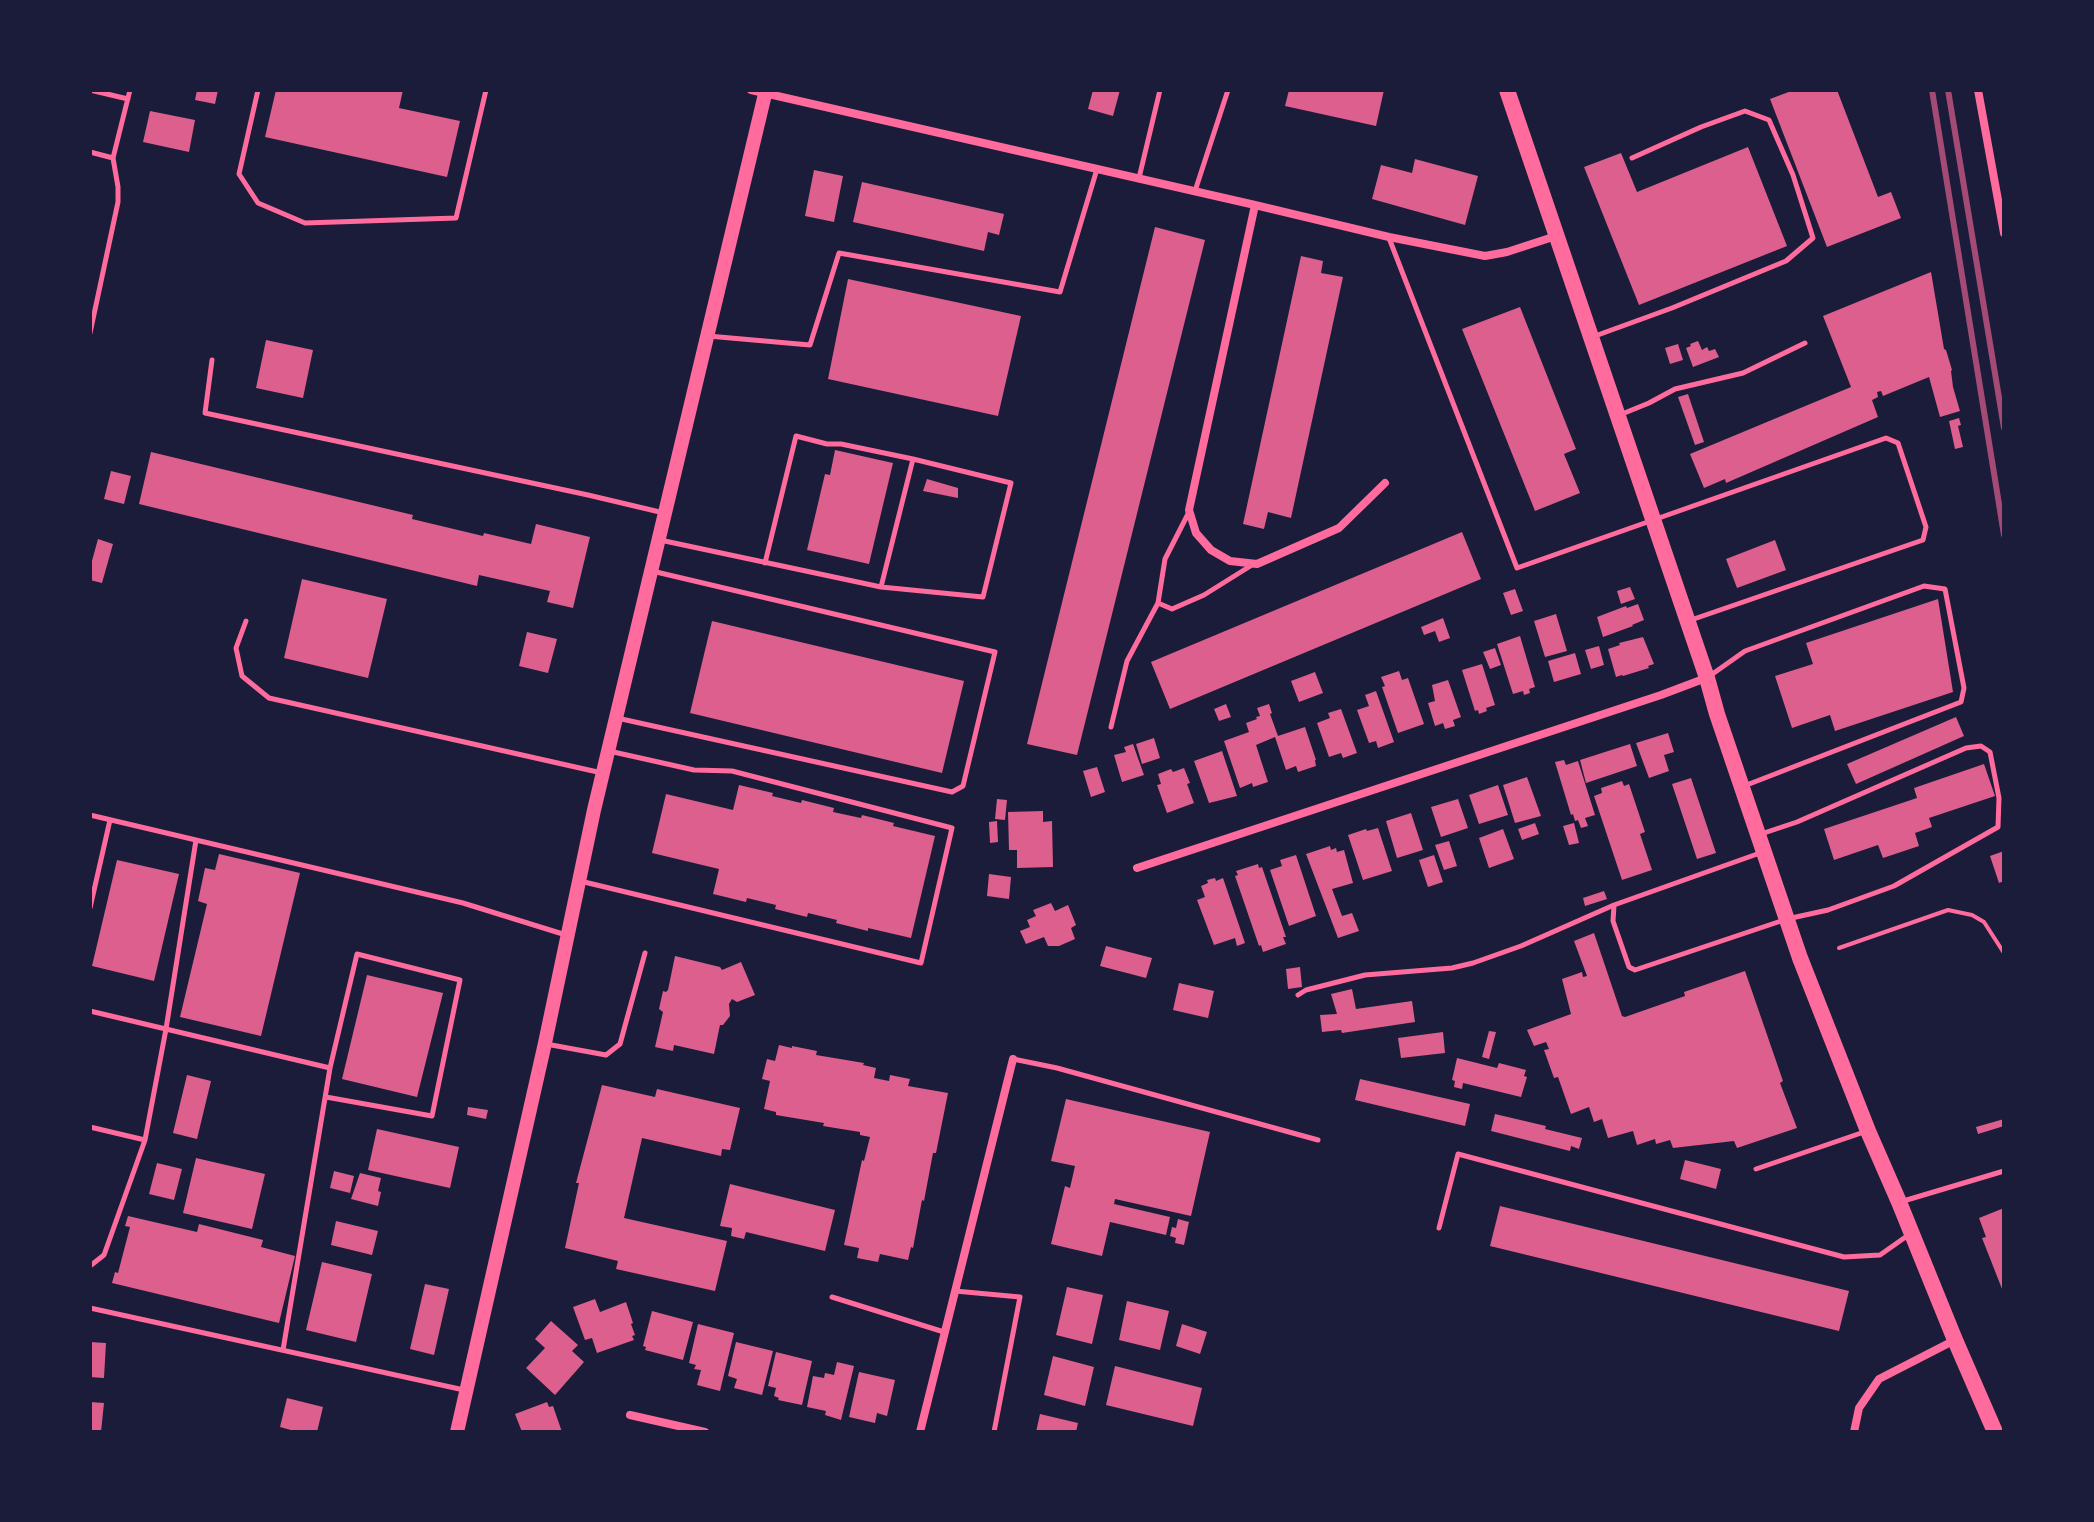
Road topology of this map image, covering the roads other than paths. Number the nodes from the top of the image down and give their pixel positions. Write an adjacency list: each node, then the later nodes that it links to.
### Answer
1 (90, 90): 10 (lane)
2 (130, 90): 10 (lane)
3 (258, 90): 4 (lane)
4 (486, 90)
5 (1160, 90): 15 (lane)
6 (1228, 90): 16 (lane)
7 (1507, 90): 19 (main road)
8 (1978, 90): 18 (street)
9 (761, 91): 14 (street); 22 (main road)
10 (128, 99): 12 (lane)
11 (90, 152): 12 (lane)
12 (113, 158): 21 (lane)
13 (1632, 158): 23 (lane)
14 (1097, 169): 15 (street); 22 (lane)
15 (1139, 178): 16 (street)
16 (1195, 191): 17 (street)
17 (1255, 205): 20 (street); 29 (street)
18 (2004, 233)
19 (1556, 236): 20 (street); 23 (main road)
20 (1389, 237): 31 (lane)
21 (90, 333)
22 (707, 336): 30 (main road)
23 (1590, 338): 26 (main road)
24 (1805, 343): 26 (lane)
25 (212, 360): 30 (lane)
26 (1617, 416): 31 (main road)
27 (913, 459): 33 (lane); 36 (lane); 36 (lane)
28 (1385, 483): 34 (street)
29 (1189, 512): 34 (street); 37 (lane)
30 (665, 513): 32 (main road)
31 (1653, 519): 39 (main road); 39 (lane)
32 (659, 540): 33 (lane); 35 (main road)
33 (765, 563): 36 (lane)
34 (1252, 565): 37 (lane)
35 (651, 571): 41 (main road); 41 (lane)
36 (881, 587)
37 (1158, 603): 42 (lane)
38 (246, 621): 44 (lane)
39 (1688, 621): 40 (main road)
40 (1707, 678): 45 (main road); 45 (lane); 51 (street)
41 (616, 718): 43 (main road)
42 (1111, 727)
43 (608, 751): 44 (main road); 52 (lane)
44 (603, 774): 52 (main road)
45 (1743, 787): 48 (main road)
46 (90, 815): 47 (lane)
47 (110, 820): 49 (lane); 54 (lane)
48 (1759, 835): 50 (main road); 55 (lane)
49 (196, 840): 56 (lane); 60 (lane)
50 (1764, 852): 53 (lane); 55 (main road)
51 (1137, 868)
52 (579, 880): 56 (main road)
53 (1614, 905): 55 (lane); 58 (lane)
54 (90, 908)
55 (1787, 919): 66 (main road)
56 (568, 936): 61 (main road)
57 (645, 953): 61 (lane)
58 (1298, 995)
59 (90, 1011): 60 (lane)
60 (166, 1029): 63 (lane); 67 (lane)
61 (545, 1043): 81 (main road)
62 (1013, 1059): 68 (lane); 75 (street)
63 (330, 1068): 64 (lane); 64 (lane)
64 (326, 1097): 80 (lane)
65 (90, 1127): 67 (lane)
66 (1868, 1131): 69 (lane); 71 (main road)
67 (145, 1140): 74 (lane)
68 (1318, 1140)
69 (1756, 1169)
70 (2004, 1171): 71 (lane)
71 (1899, 1202): 73 (main road)
72 (1439, 1228): 73 (lane)
73 (1912, 1233): 79 (main road)
74 (90, 1266)
75 (955, 1291): 78 (street); 86 (lane)
76 (832, 1297): 78 (lane)
77 (90, 1308): 80 (lane)
78 (945, 1332): 85 (street)
79 (1955, 1340): 87 (street); 88 (main road)
80 (283, 1350): 81 (lane)
81 (466, 1390): 83 (main road)
82 (630, 1415): 84 (street)
83 (457, 1432)
84 (705, 1432)
85 (920, 1432)
86 (994, 1432)
87 (1854, 1432)
88 (1995, 1432)

